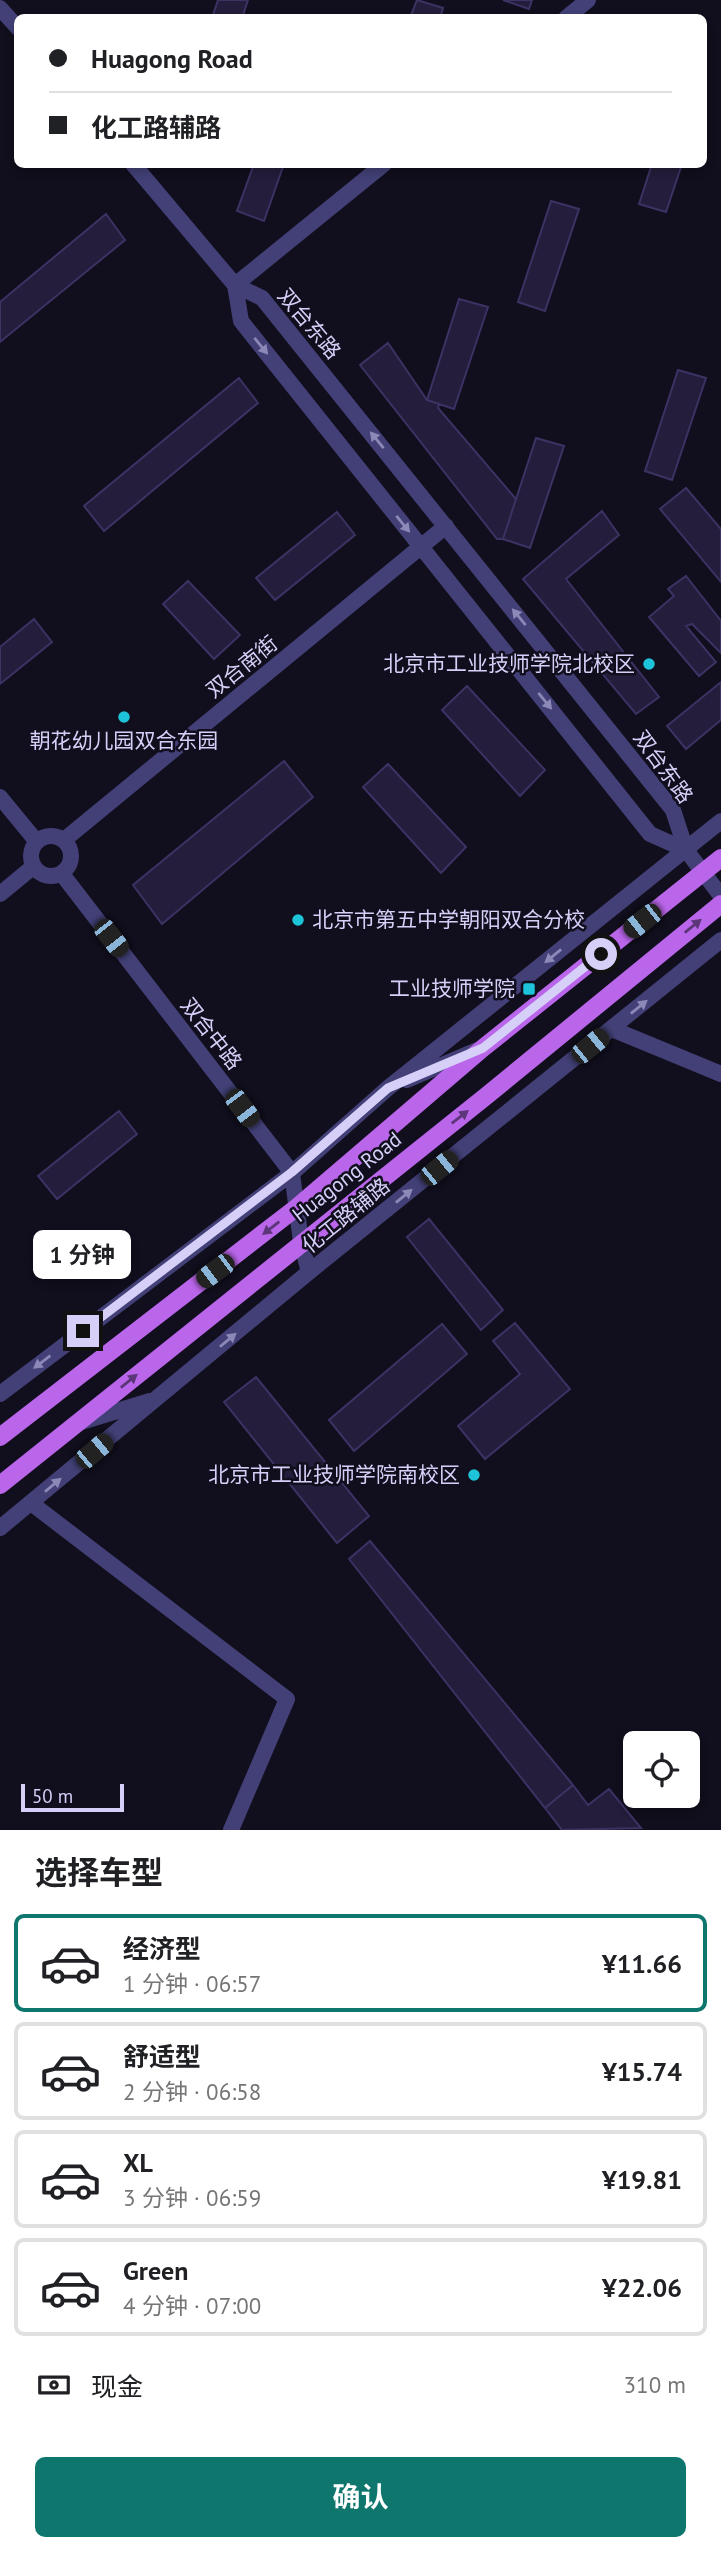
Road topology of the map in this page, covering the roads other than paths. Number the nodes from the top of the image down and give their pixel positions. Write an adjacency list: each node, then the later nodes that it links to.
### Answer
1 (588, 0): 3 (street)
2 (0, 8): 4 (street)
3 (571, 14)
4 (14, 24)
5 (136, 168): 7 (street)
6 (379, 168): 7 (street)
7 (235, 285): 8 (street, 双台东路, one-way to 7); 9 (street, one-way to 9)
8 (446, 526): 9 (street, 双合南街); 14 (street, 双台东路, one-way to 8)
9 (421, 547): 12 (street, 双合南街); 14 (street, one-way to 14)
10 (0, 797): 13 (street)
11 (721, 821): 14 (street)
12 (64, 841): 13 (street); 18 (street)
13 (37, 842): 16 (street)
14 (686, 850): 17 (street); 26 (street, one-way to 26)
15 (721, 858): 17 (main road, Huagong Road)
16 (34, 866): 18 (street); 19 (street)
17 (703, 872): 20 (street); 24 (main road, Huagong Road)
18 (62, 874): 27 (street, 双合中路)
19 (0, 894)
20 (721, 896)
21 (721, 904): 29 (main road, Huagong Road, one-way to 21)
22 (721, 940): 23 (street, 化工路辅路, one-way to 22)
23 (612, 1029): 25 (street); 30 (street, 化工路辅路, one-way to 23)
24 (483, 1048): 26 (street); 28 (main road, Huagong Road)
25 (721, 1074)
26 (388, 1088): 27 (street)
27 (292, 1172): 28 (street); 31 (street, one-way to 31)
28 (296, 1208): 29 (street); 34 (main road, Huagong Road, one-way to 34)
29 (301, 1242): 30 (street); 33 (main road, Huagong Road, one-way to 29)
30 (309, 1272): 32 (street, 化工路辅路, one-way to 30)
31 (0, 1394)
32 (158, 1398): 33 (street); 36 (street, 化工路辅路, one-way to 32)
33 (75, 1424): 35 (main road, Huagong Road)
34 (0, 1437)
35 (0, 1485)
36 (31, 1503): 37 (street, 化工路辅路); 38 (street)
37 (0, 1528)
38 (231, 1830)

